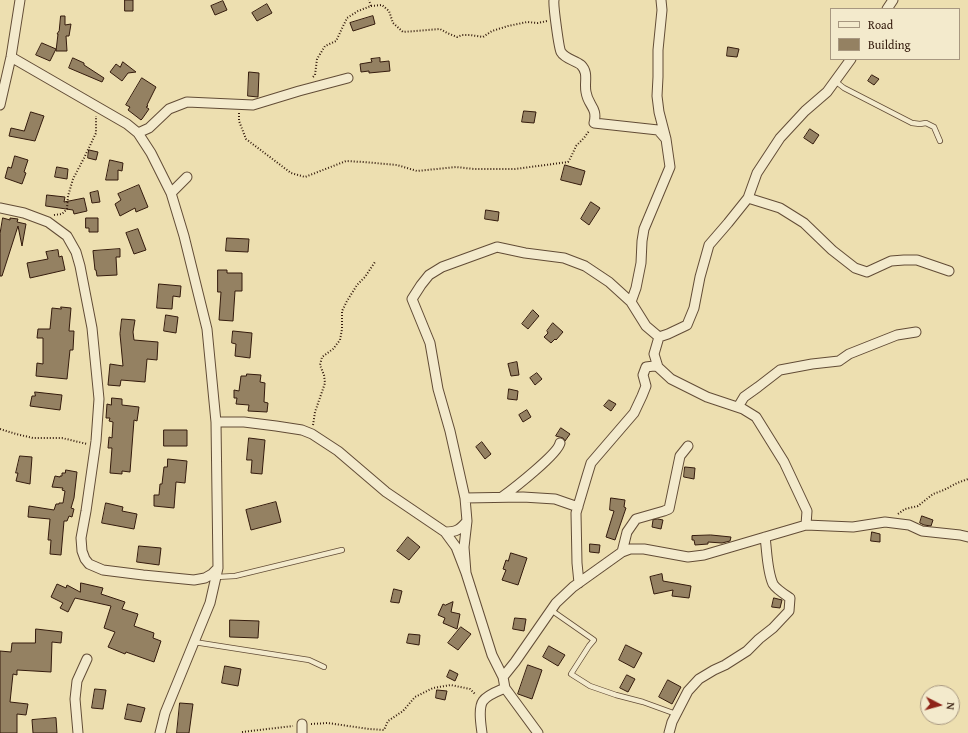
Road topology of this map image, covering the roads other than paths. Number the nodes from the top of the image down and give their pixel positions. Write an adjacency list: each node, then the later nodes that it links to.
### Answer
1 (20, 0): 4 (street)
2 (554, 0): 10 (street)
3 (661, 0): 10 (street)
4 (11, 57): 8 (street); 9 (street)
5 (850, 60): 7 (street)
6 (348, 78): 9 (street)
7 (835, 81): 11 (lane); 14 (street)
8 (0, 105)
9 (138, 133): 13 (street)
10 (666, 139): 17 (street)
11 (940, 141)
12 (187, 177): 13 (street)
13 (171, 193): 22 (street)
14 (748, 198): 16 (street); 19 (street)
15 (0, 208): 35 (street)
16 (949, 271)
17 (631, 302): 19 (street); 26 (street)
18 (916, 332): 21 (street)
19 (660, 337): 20 (street)
20 (658, 367): 21 (street); 27 (street)
21 (738, 407): 29 (street)
22 (216, 422): 30 (street); 35 (street)
23 (560, 443): 25 (street)
24 (688, 446): 34 (street)
25 (502, 497): 26 (street); 27 (street)
26 (465, 498): 28 (street)
27 (578, 508): 37 (street)
28 (467, 521): 30 (street); 36 (street)
29 (806, 524): 31 (street); 32 (street)
30 (445, 532): 36 (street)
31 (765, 537): 34 (street); 44 (street)
32 (968, 537)
33 (342, 550): 35 (lane)
34 (622, 552): 37 (street)
35 (217, 573): 39 (street)
36 (466, 573): 42 (street)
37 (579, 583): 38 (street)
38 (552, 610): 42 (street); 44 (lane)
39 (194, 642): 41 (lane); 46 (street)
40 (87, 659): 45 (street)
41 (324, 667)
42 (503, 677): 43 (street)
43 (505, 688): 47 (street); 48 (street)
44 (676, 714): 49 (street)
45 (78, 733)
46 (160, 733)
47 (482, 733)
48 (538, 733)
49 (669, 733)

